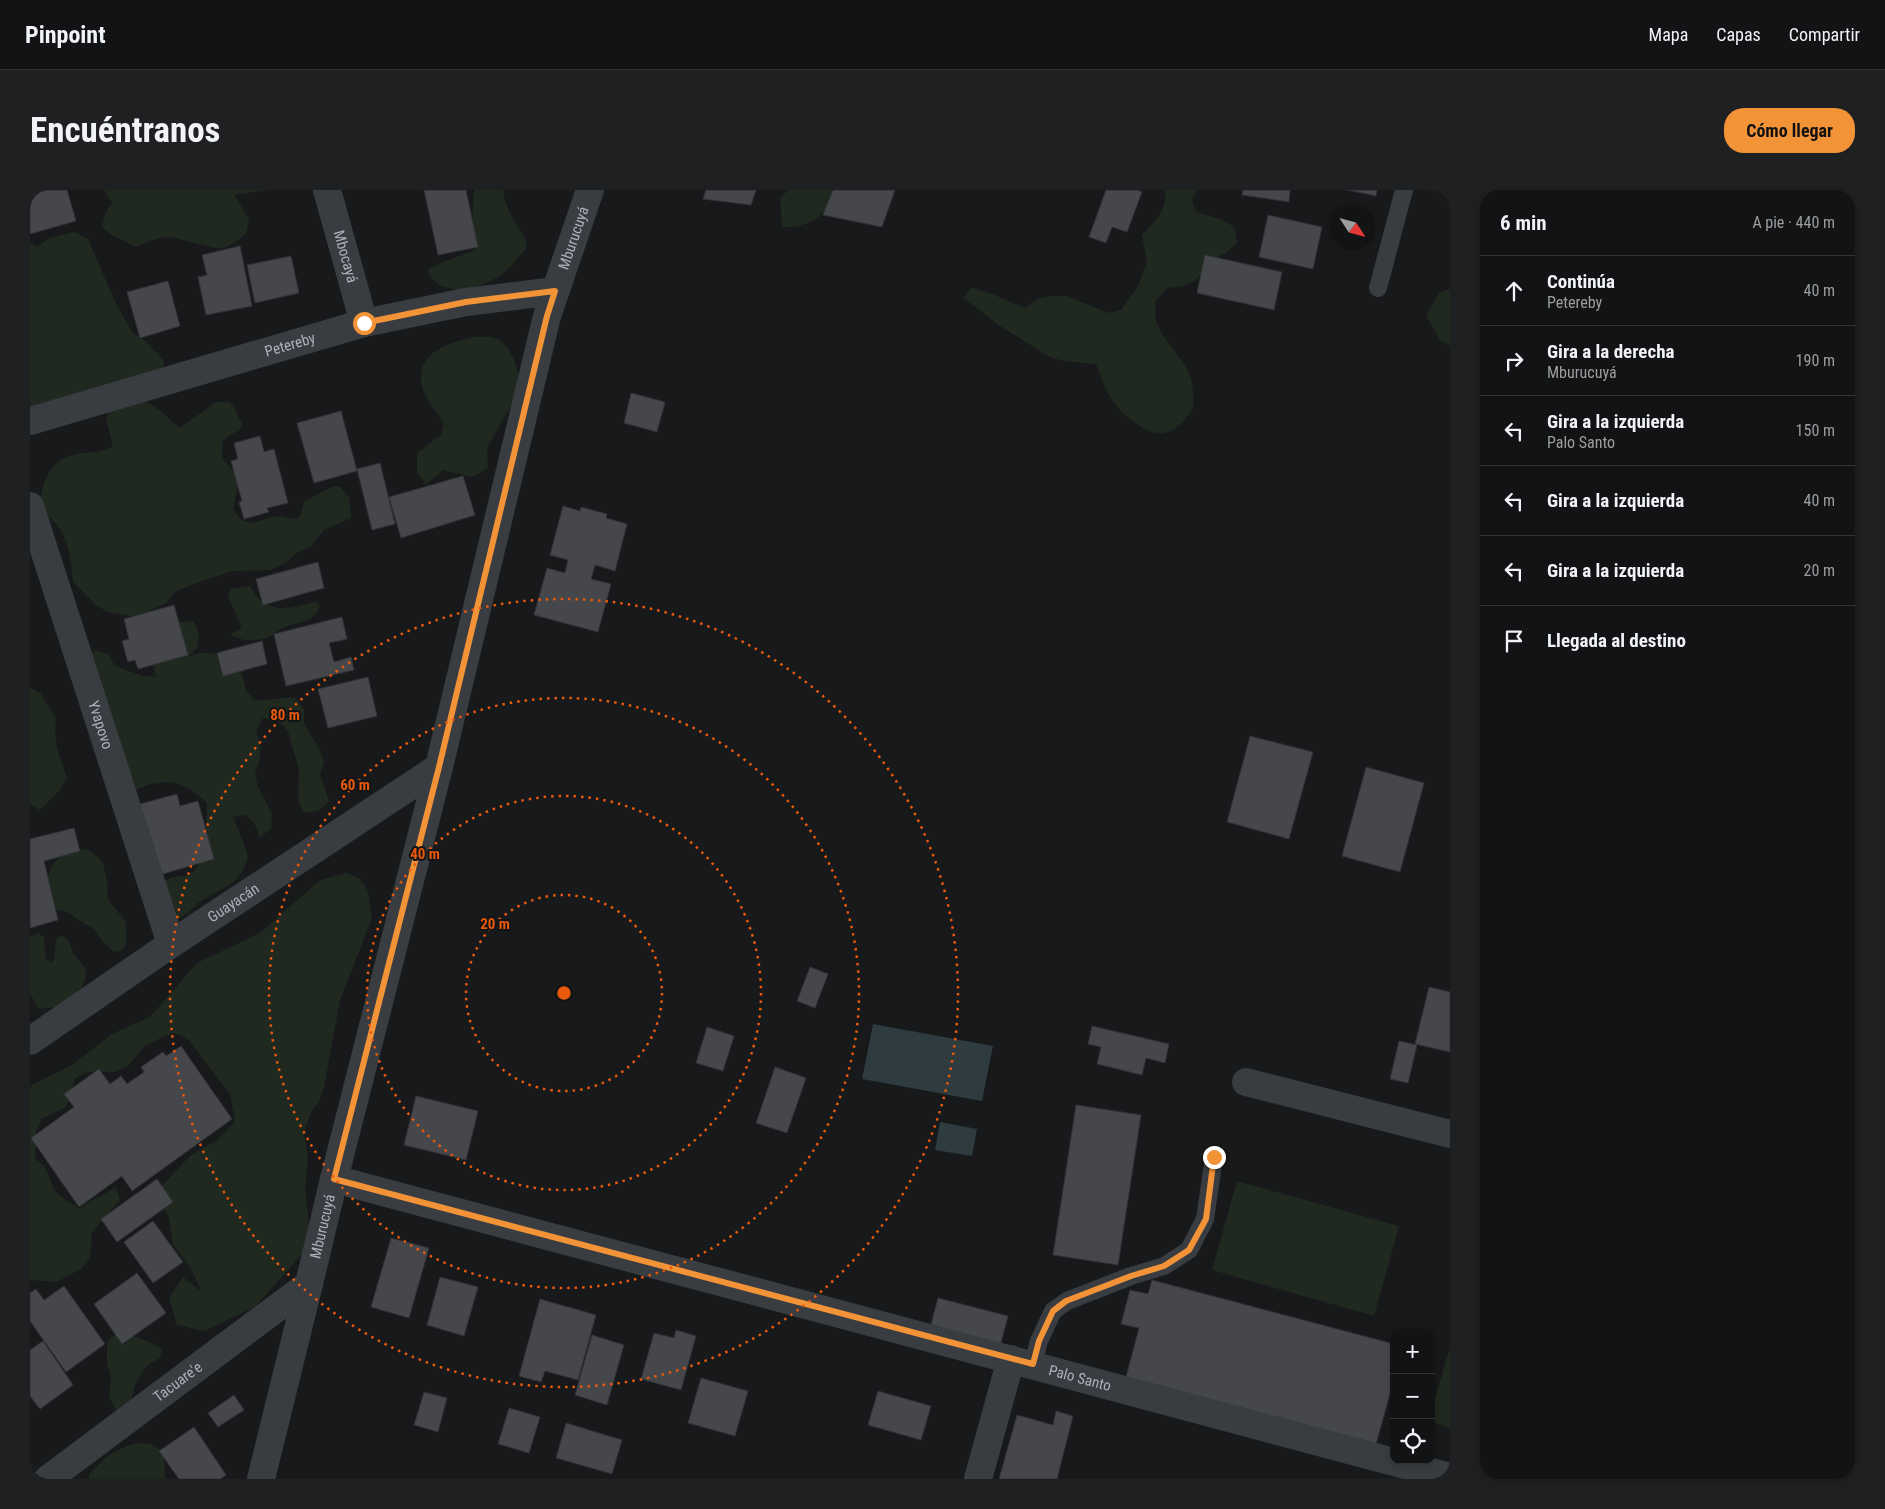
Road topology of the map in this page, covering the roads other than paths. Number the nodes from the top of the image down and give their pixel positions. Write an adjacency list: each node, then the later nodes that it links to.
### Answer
1 (327, 190): 6 (street, Mbocayá)
2 (590, 190): 5 (street, Mburucuyá)
3 (1404, 190): 4 (lane)
4 (1378, 288)
5 (555, 291): 6 (street, Petereby); 9 (street, Mburucuyá)
6 (364, 323): 7 (street, Petereby)
7 (30, 421)
8 (30, 506): 10 (street, Yvapovo)
9 (439, 767): 10 (street, Guayacán); 15 (street, Mburucuyá)
10 (171, 944): 11 (street, Guayacán)
11 (30, 1041)
12 (1246, 1082): 13 (street)
13 (1450, 1134)
14 (1214, 1157): 17 (lane)
15 (334, 1179): 16 (street, Mburucuyá); 17 (street, Palo Santo)
16 (309, 1284): 19 (street, Tacuare'e); 20 (street, Mburucuyá)
17 (1022, 1362): 18 (street, Palo Santo); 21 (street)
18 (1450, 1476)
19 (48, 1479)
20 (261, 1479)
21 (978, 1479)

